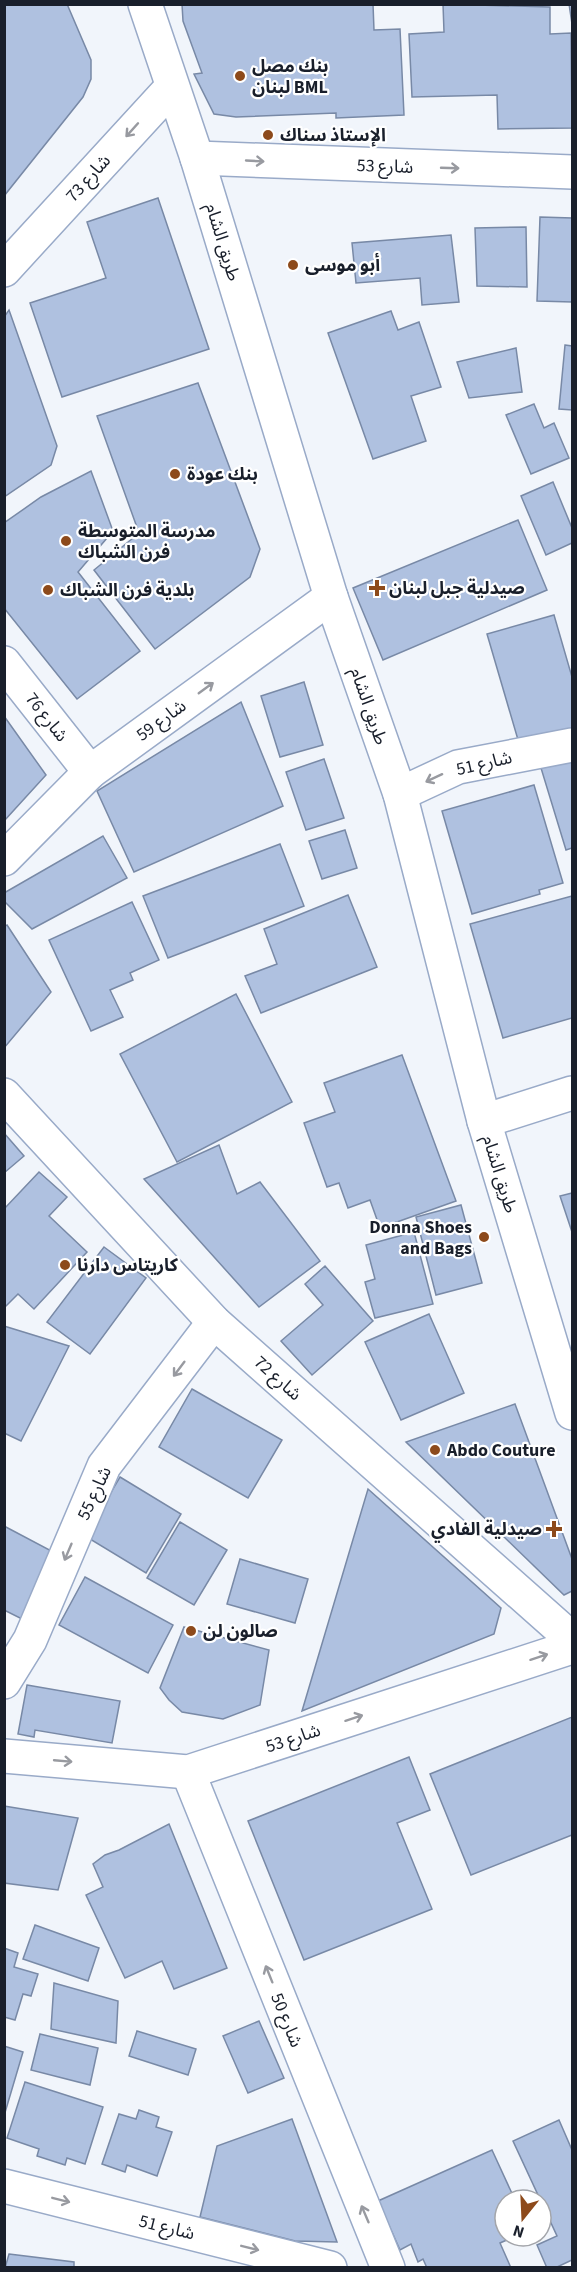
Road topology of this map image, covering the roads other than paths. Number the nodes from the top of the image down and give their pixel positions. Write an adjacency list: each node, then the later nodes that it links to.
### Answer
1 (145, 4): 2 (street, طريق الشام)
2 (172, 87): 3 (street, طريق الشام); 5 (street, شارع 73, one-way to 5)
3 (197, 158): 4 (street, شارع 53, one-way to 4); 6 (street, طريق الشام)
4 (573, 172)
5 (4, 270)
6 (332, 597): 9 (street, شارع 59, one-way to 6); 10 (street, طريق الشام)
7 (4, 663): 9 (street, شارع 76)
8 (573, 745): 10 (street, شارع 51, one-way to 10)
9 (90, 772): 11 (street, شارع 59)
10 (400, 794): 14 (street, طريق الشام)
11 (4, 859)
12 (573, 1093): 14 (street)
13 (4, 1095): 15 (street, شارع 72)
14 (484, 1121): 16 (street, طريق الشام)
15 (214, 1322): 17 (street, شارع 72); 19 (street, شارع 55, one-way to 19)
16 (573, 1413)
17 (573, 1640)
18 (573, 1647): 21 (street, شارع 53, one-way to 18)
19 (4, 1682)
20 (4, 1756): 21 (street, شارع 53, one-way to 21)
21 (188, 1772): 24 (street, شارع 50, one-way to 21)
22 (4, 2186): 23 (street, شارع 51, one-way to 23)
23 (330, 2268)
24 (388, 2268)

